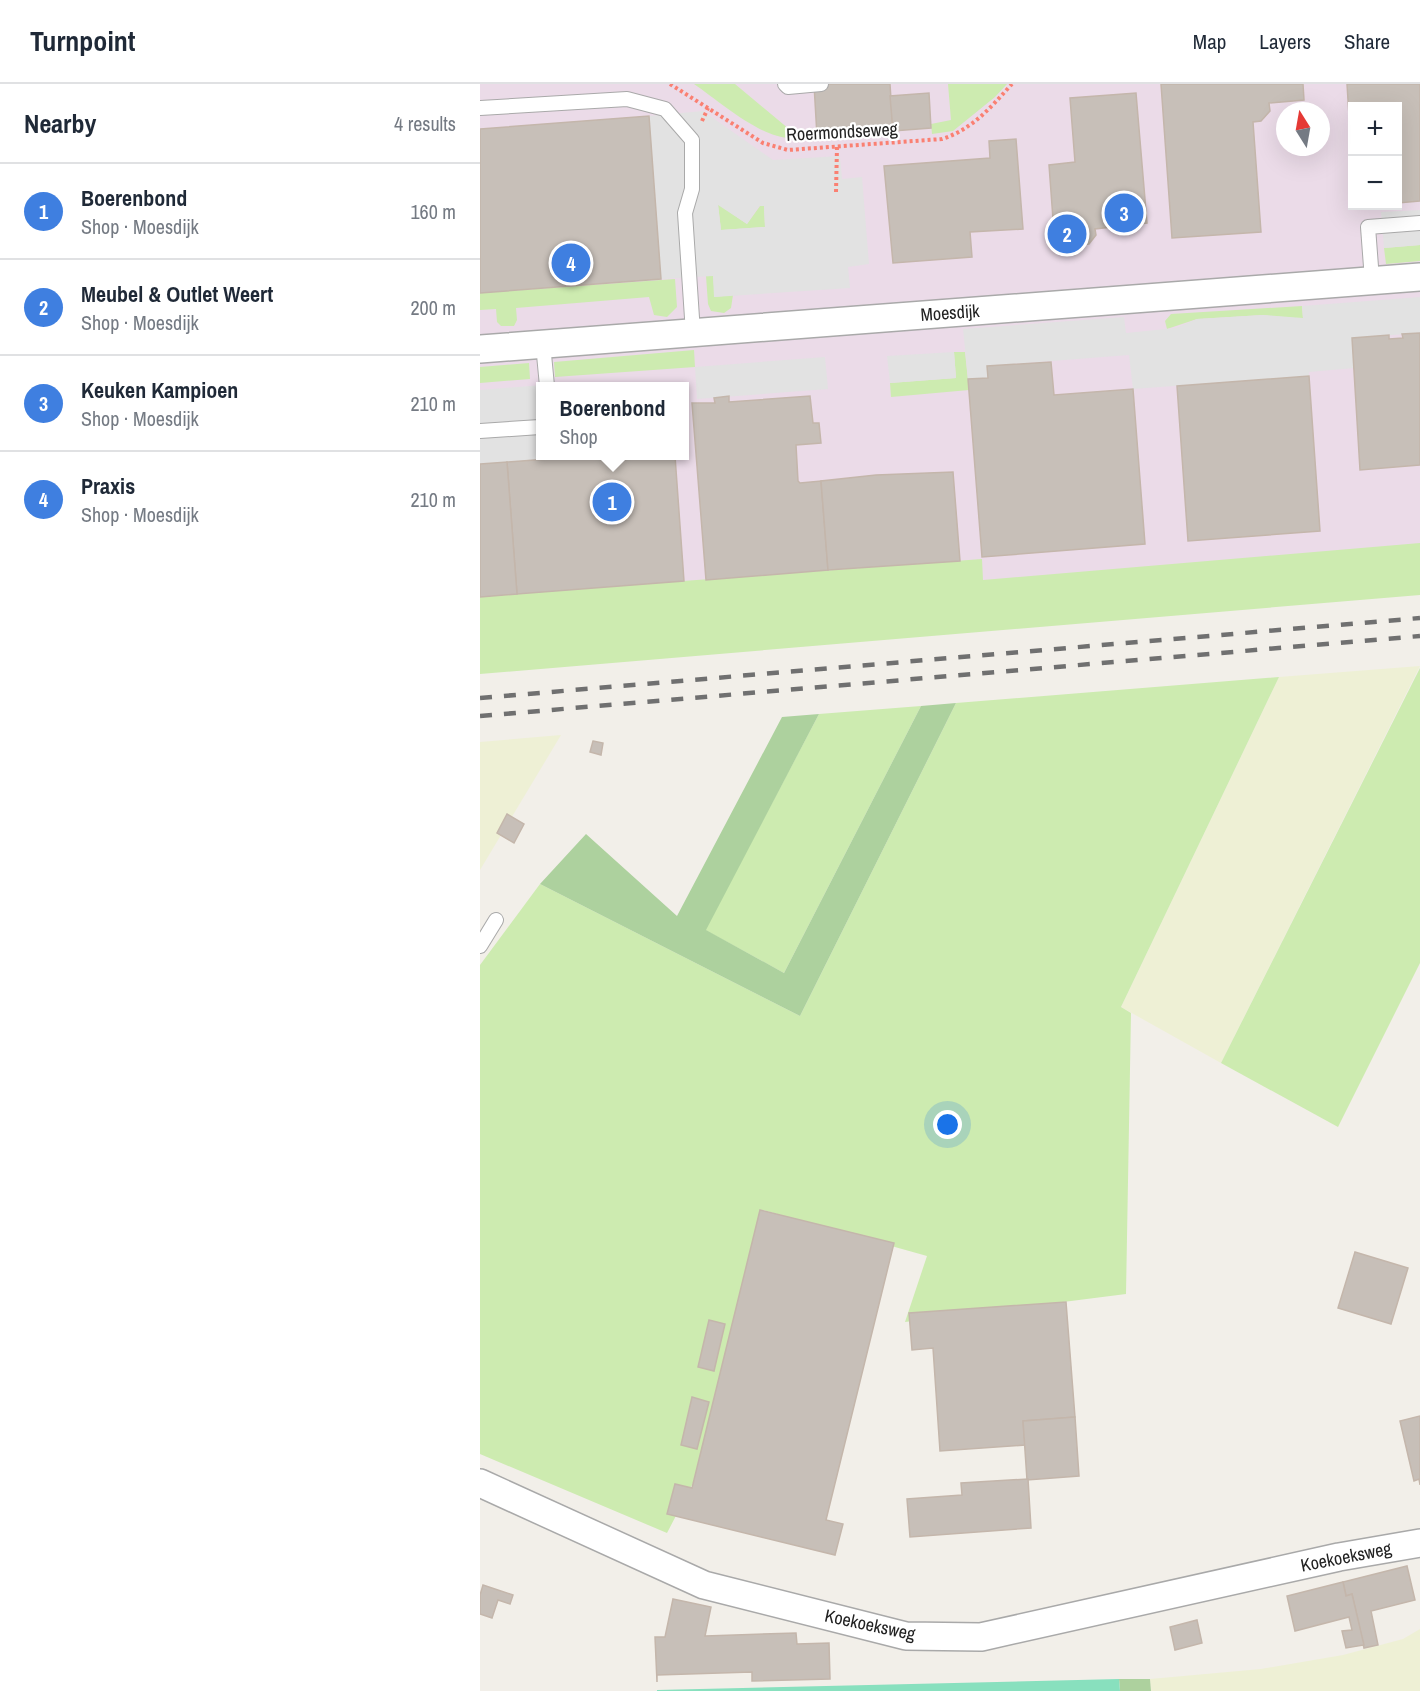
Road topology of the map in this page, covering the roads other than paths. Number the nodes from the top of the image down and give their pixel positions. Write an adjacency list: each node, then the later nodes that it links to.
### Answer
1 (785, 84): 2 (lane)
2 (821, 84)
3 (480, 108): 7 (lane)
4 (1420, 223): 6 (lane)
5 (1420, 277): 6 (street, Moesdijk)
6 (1372, 280): 7 (street, Moesdijk)
7 (693, 333): 8 (street, Moesdijk)
8 (543, 344): 9 (street, Moesdijk); 10 (lane)
9 (480, 349)
10 (547, 382)
11 (536, 428): 12 (lane)
12 (480, 431)
13 (496, 920): 14 (lane)
14 (480, 946)
15 (480, 1483): 16 (street, Koekoeksweg)
16 (1420, 1543)

